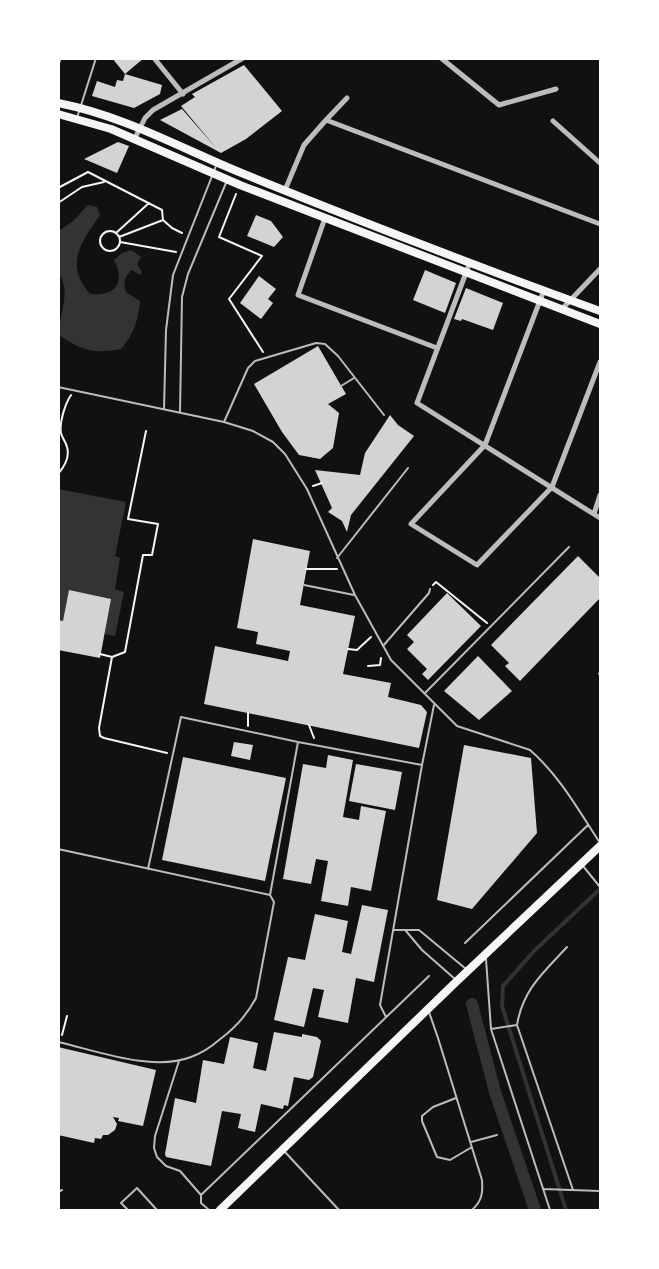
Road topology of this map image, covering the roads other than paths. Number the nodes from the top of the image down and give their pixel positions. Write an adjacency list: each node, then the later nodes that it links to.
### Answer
1 (61, 58): 6 (lane)
2 (96, 58): 11 (lane)
3 (154, 58): 8 (street)
4 (243, 58): 8 (street)
5 (441, 58): 7 (street)
6 (58, 65)
7 (556, 89)
8 (183, 94): 16 (street)
9 (347, 98): 14 (street)
10 (58, 103): 11 (main road)
11 (79, 107): 13 (lane); 16 (main road)
12 (58, 114): 13 (main road)
13 (77, 118): 17 (main road)
14 (326, 120): 23 (street); 25 (street)
15 (553, 121): 19 (street)
16 (140, 127): 17 (street); 18 (main road)
17 (135, 138): 21 (main road)
18 (218, 163): 20 (main road); 21 (lane)
19 (600, 163)
20 (233, 170): 22 (lane); 23 (main road)
21 (213, 175): 22 (main road); 40 (lane)
22 (227, 180): 24 (main road); 41 (lane)
23 (285, 190): 26 (main road)
24 (325, 218): 28 (main road); 35 (street)
25 (600, 224)
26 (470, 262): 28 (street); 29 (main road)
27 (600, 269): 30 (street)
28 (466, 273): 31 (main road); 35 (street)
29 (544, 290): 30 (main road); 31 (street)
30 (571, 300): 32 (street); 33 (main road)
31 (540, 302): 32 (main road); 44 (street)
32 (561, 310): 34 (main road)
33 (600, 310)
34 (600, 324)
35 (437, 348): 44 (street)
36 (600, 362): 46 (street)
37 (354, 377): 38 (lane); 42 (lane); 43 (lane)
38 (341, 386)
39 (59, 388): 40 (lane)
40 (164, 409): 41 (lane)
41 (180, 412): 43 (lane)
42 (384, 415)
43 (224, 422): 51 (lane)
44 (485, 445): 46 (street); 46 (street)
45 (408, 468): 51 (lane)
46 (552, 487): 48 (street)
47 (600, 495): 48 (street)
48 (594, 514): 49 (street)
49 (600, 518)
50 (569, 547): 56 (lane)
51 (337, 558): 54 (lane)
52 (304, 585): 54 (lane)
53 (430, 589): 55 (lane)
54 (355, 595): 55 (lane)
55 (383, 646): 56 (lane)
56 (425, 693): 57 (lane)
57 (434, 705): 59 (lane); 60 (lane)
58 (298, 742): 59 (lane); 64 (lane); 66 (lane)
59 (422, 765): 67 (lane)
60 (588, 825): 61 (lane); 69 (lane)
61 (600, 845): 63 (main road)
62 (58, 849): 64 (lane)
63 (581, 864): 65 (lane); 71 (main road)
64 (148, 869): 66 (lane)
65 (600, 887)
66 (270, 895): 80 (lane)
67 (394, 930): 68 (lane); 76 (lane)
68 (405, 930): 72 (lane); 74 (lane)
69 (465, 943)
70 (567, 947): 77 (lane)
71 (485, 954): 72 (main road); 78 (lane)
72 (468, 971): 74 (main road)
73 (429, 976): 76 (lane)
74 (457, 981): 75 (main road)
75 (428, 1010): 81 (lane); 85 (main road)
76 (387, 1017): 89 (lane)
77 (517, 1025): 78 (lane); 87 (lane)
78 (491, 1029): 86 (lane)
79 (60, 1042): 80 (lane)
80 (179, 1061): 89 (lane)
81 (456, 1098): 83 (lane); 84 (lane)
82 (497, 1135): 83 (lane)
83 (471, 1142): 84 (lane)
84 (472, 1147): 95 (lane)
85 (283, 1150): 93 (main road); 94 (lane)
86 (543, 1190): 87 (lane); 96 (lane)
87 (573, 1190): 88 (lane)
88 (600, 1191)
89 (201, 1195): 92 (lane)
90 (128, 1210): 91 (lane)
91 (157, 1210)
92 (209, 1210)
93 (220, 1210)
94 (339, 1210)
95 (472, 1210)
96 (550, 1210)

